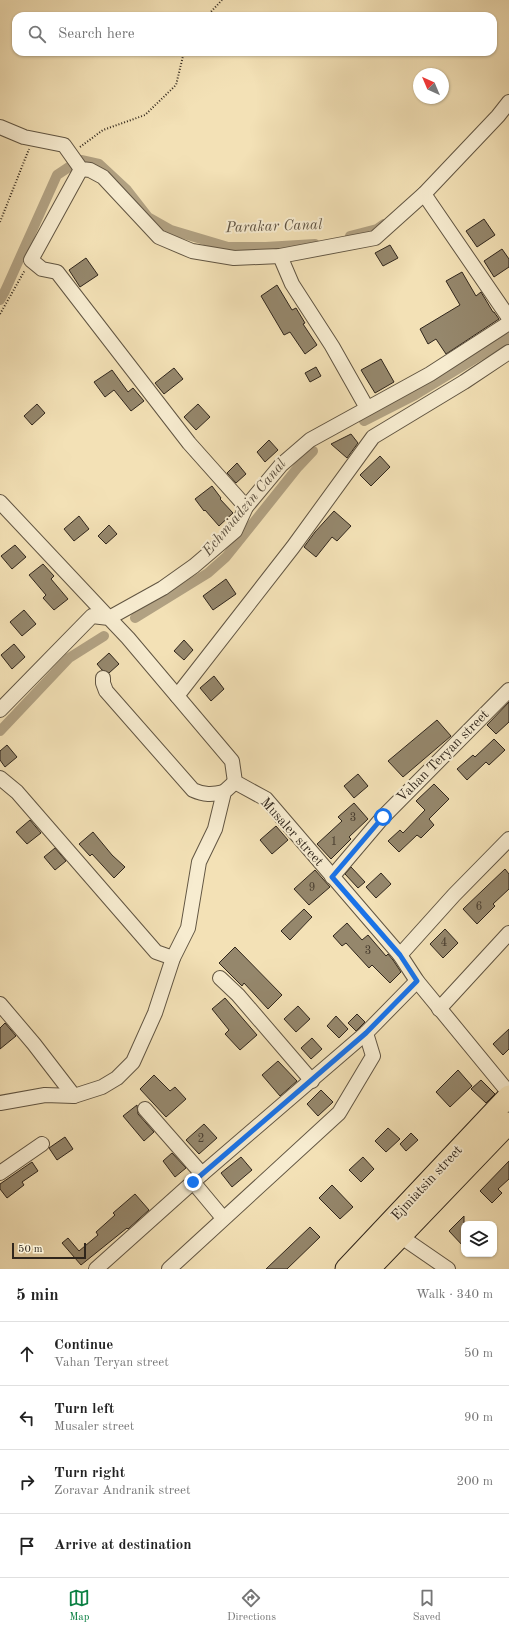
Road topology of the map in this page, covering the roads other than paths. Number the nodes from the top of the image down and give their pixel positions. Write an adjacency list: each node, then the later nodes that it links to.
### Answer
1 (509, 102): 4 (street)
2 (0, 127): 3 (street)
3 (82, 169): 5 (street); 11 (street)
4 (424, 194): 5 (street); 6 (street)
5 (280, 256): 9 (street)
6 (509, 318)
7 (509, 323): 9 (street)
8 (509, 352): 15 (street)
9 (367, 408): 11 (street)
10 (0, 502): 12 (street)
11 (246, 506): 12 (street)
12 (109, 618): 15 (street); 16 (street)
13 (103, 678): 19 (street)
14 (509, 690): 21 (street, Vahan Teryan street)
15 (177, 696): 18 (street)
16 (0, 710)
17 (0, 778): 24 (street)
18 (235, 782): 19 (street); 21 (street, Musaler street)
19 (224, 792): 24 (street)
20 (509, 839): 23 (street)
21 (332, 877): 23 (street, Musaler street)
22 (509, 933): 28 (street)
23 (400, 955): 26 (street, Musaler street)
24 (173, 958): 32 (street)
25 (220, 978): 30 (street)
26 (417, 981): 28 (street, Musaler street); 29 (street)
27 (0, 1004): 32 (street)
28 (439, 1009): 31 (street, Musaler street)
29 (366, 1033): 30 (street); 39 (street)
30 (312, 1081): 38 (street)
31 (509, 1095): 41 (highway, Ejmiatsin street)
32 (74, 1096): 33 (street)
33 (0, 1103)
34 (145, 1109): 38 (street)
35 (509, 1123): 40 (highway, Ejmiatsin street)
36 (42, 1144): 37 (street)
37 (0, 1173)
38 (198, 1178): 39 (street); 43 (street)
39 (223, 1218): 44 (street)
40 (400, 1236): 41 (highway, Ejmiatsin street); 42 (street)
41 (359, 1267)
42 (446, 1268)
43 (96, 1269)
44 (169, 1269)

